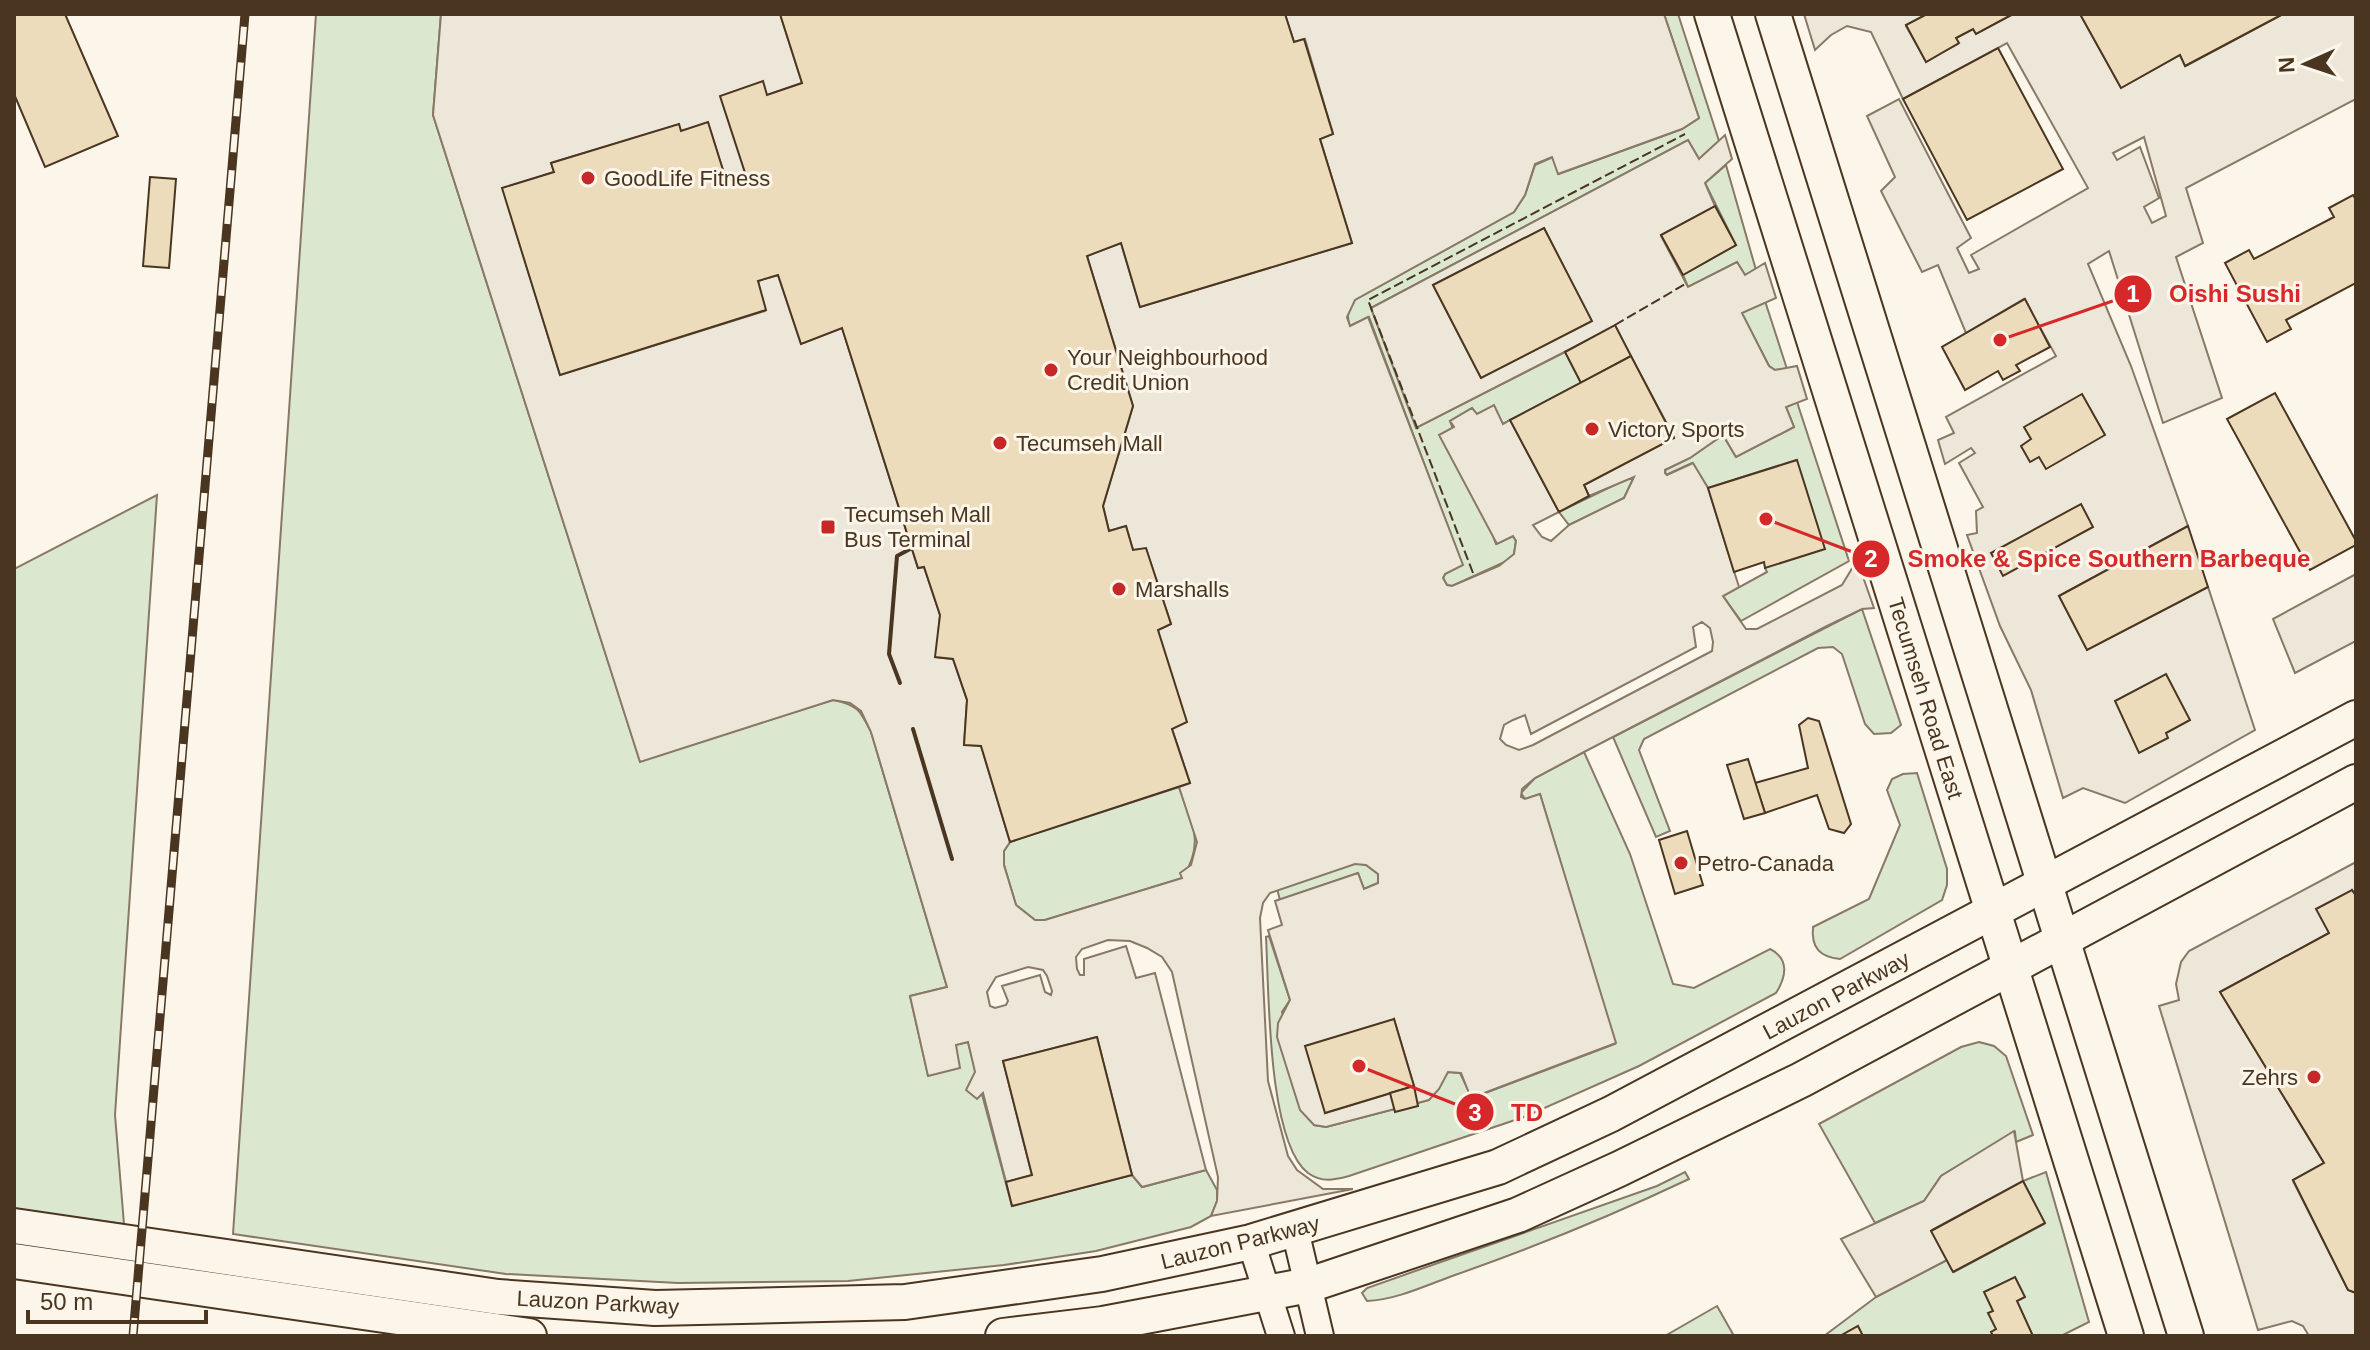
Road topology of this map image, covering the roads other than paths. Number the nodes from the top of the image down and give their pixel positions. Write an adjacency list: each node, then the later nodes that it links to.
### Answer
1 (1712, 14): 6 (main road, Tecumseh Road East)
2 (1773, 14): 5 (main road)
3 (2356, 718): 5 (main road, Lauzon Parkway)
4 (2356, 782): 7 (main road)
5 (2046, 884): 6 (main road, Lauzon Parkway); 7 (main road)
6 (1993, 911): 8 (main road, Tecumseh Road East); 10 (main road, Lauzon Parkway)
7 (2063, 938): 8 (main road); 20 (main road)
8 (2010, 967): 13 (main road); 19 (main road, Tecumseh Road East)
9 (14, 1226): 11 (main road, Lauzon Parkway)
10 (1295, 1230): 11 (main road, Lauzon Parkway); 13 (street)
11 (1251, 1242): 14 (street)
12 (14, 1261): 15 (main road, Lauzon Parkway)
13 (1309, 1285): 14 (main road); 18 (street)
14 (1267, 1293): 16 (main road); 17 (street)
15 (529, 1336)
16 (1003, 1336)
17 (1281, 1336)
18 (1320, 1336)
19 (2126, 1336)
20 (2186, 1336)

